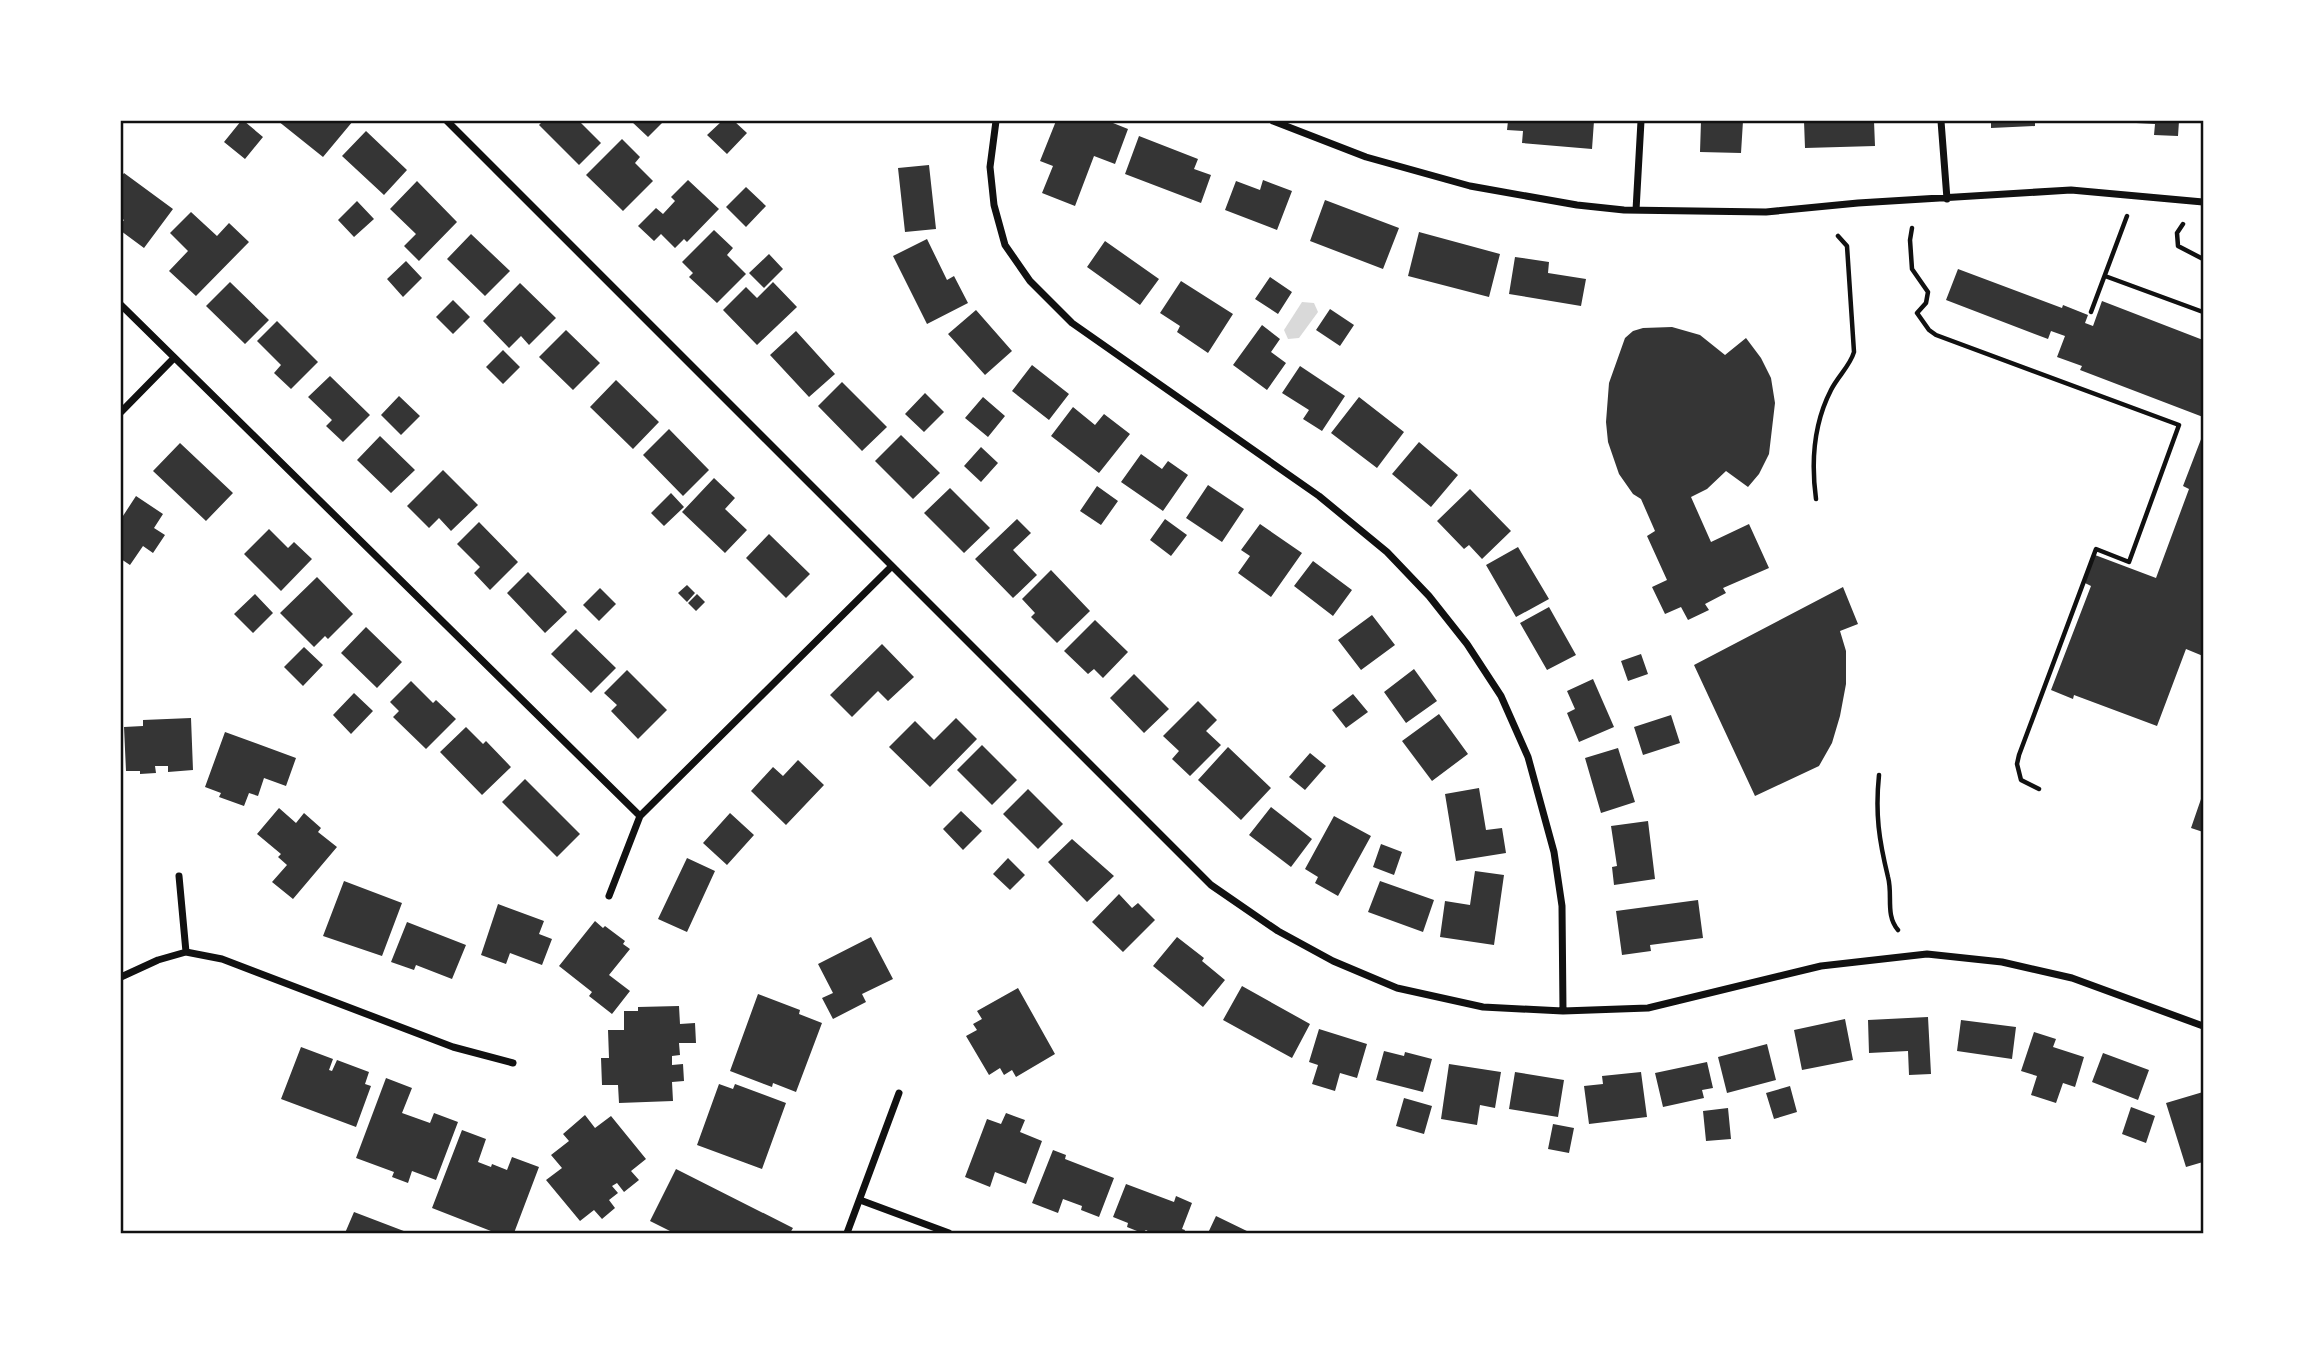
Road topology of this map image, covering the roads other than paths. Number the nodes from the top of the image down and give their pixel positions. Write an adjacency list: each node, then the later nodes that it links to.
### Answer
1 (447, 121): 12 (street)
2 (996, 121): 18 (street)
3 (1273, 121): 8 (street)
4 (1641, 121): 8 (street)
5 (1941, 121): 6 (street)
6 (1947, 199): 7 (street); 8 (street)
7 (2203, 202)
8 (1636, 210)
9 (121, 305): 10 (street)
10 (174, 358): 11 (street); 13 (street)
11 (121, 412)
12 (892, 566): 13 (street); 18 (street)
13 (640, 816): 15 (street)
14 (179, 876): 16 (street)
15 (609, 896)
16 (186, 953): 17 (street); 20 (street)
17 (121, 977)
18 (1563, 1011): 19 (street)
19 (2203, 1026)
20 (513, 1063)
21 (899, 1093): 22 (street)
22 (860, 1200): 23 (street); 24 (street)
23 (847, 1233)
24 (949, 1233)

